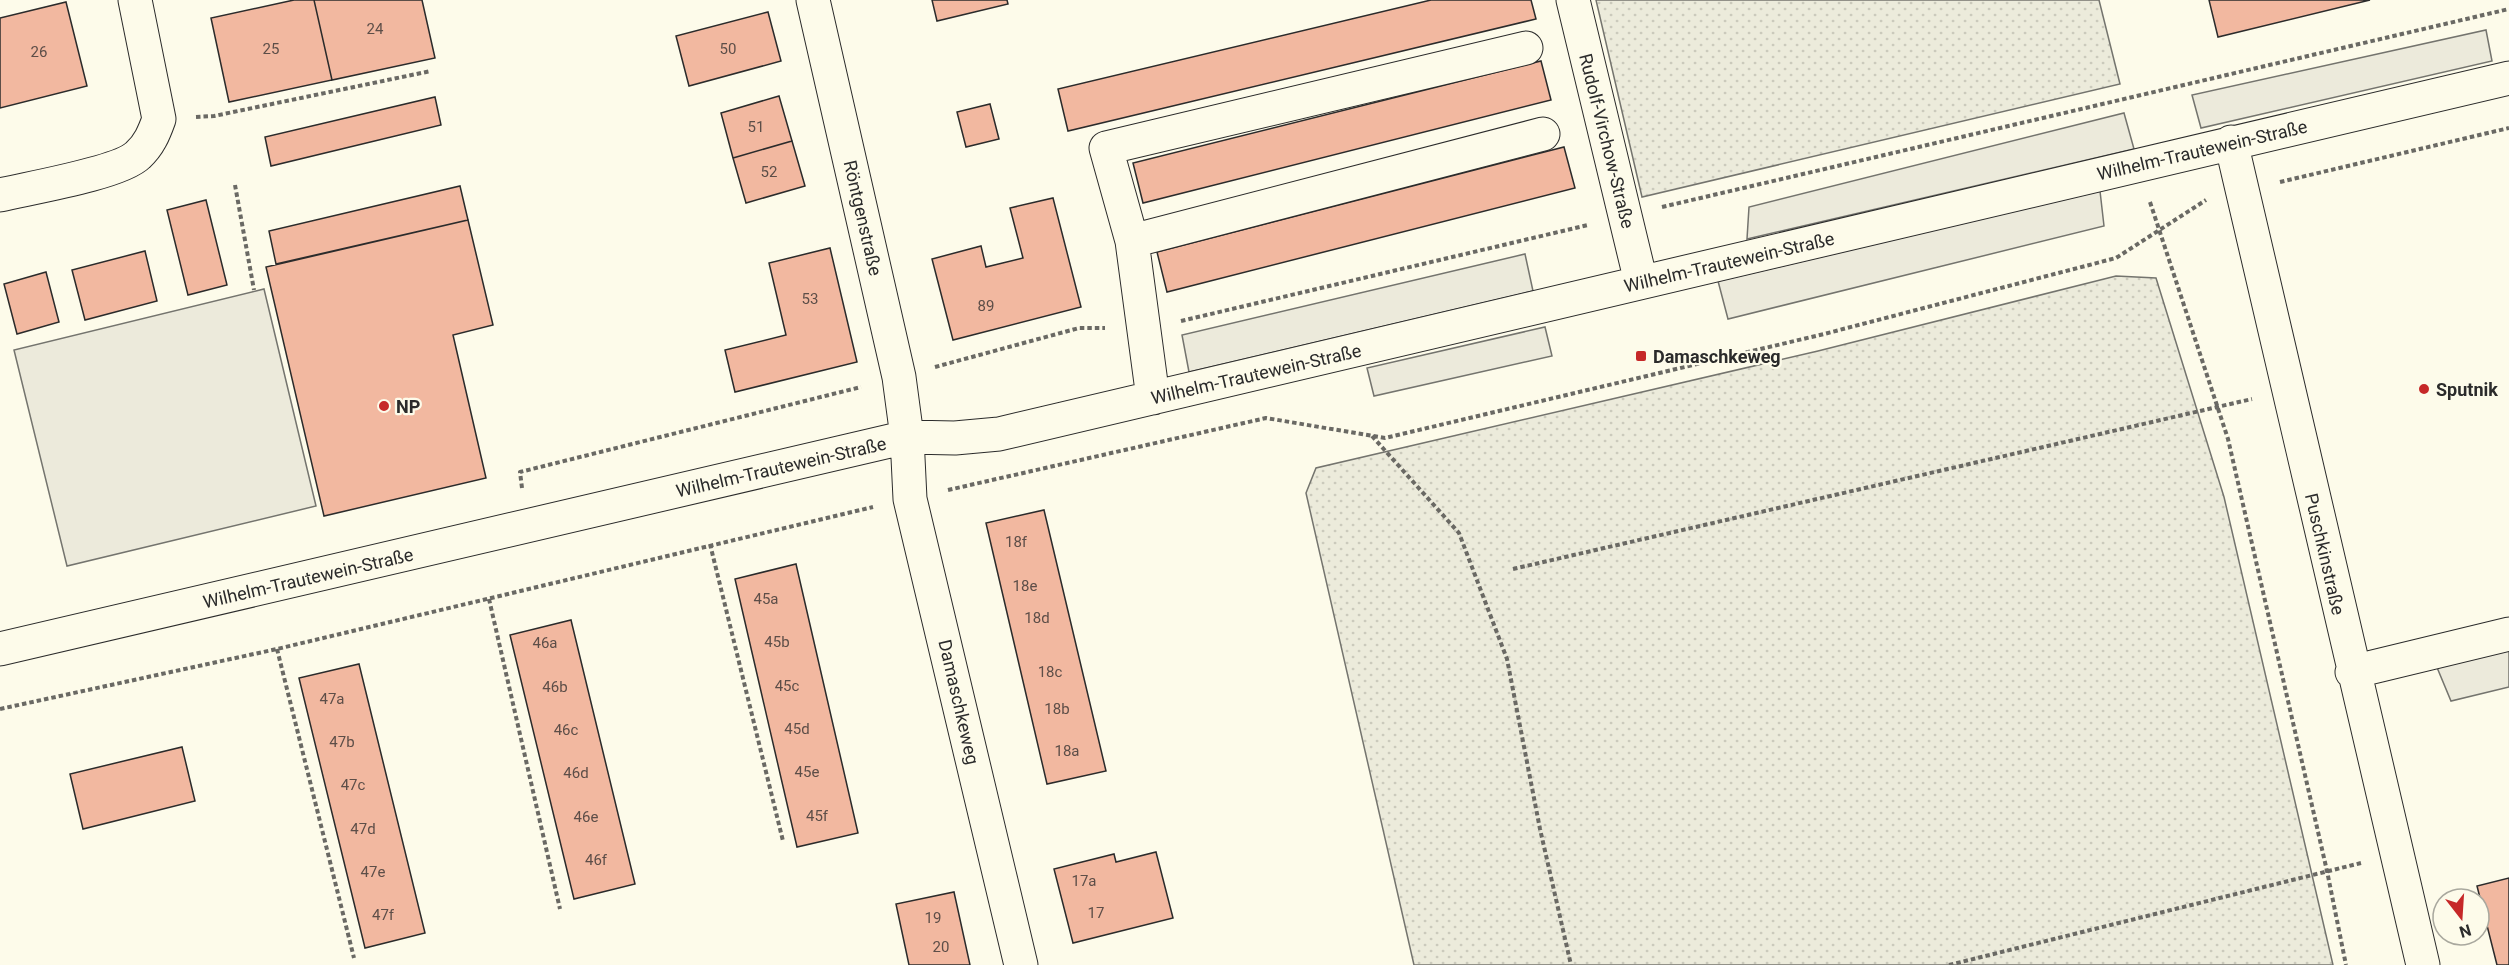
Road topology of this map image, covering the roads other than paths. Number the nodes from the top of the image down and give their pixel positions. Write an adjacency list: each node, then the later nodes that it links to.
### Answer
1 (135, 0): 8 (street)
2 (813, 0): 12 (street, Röntgenstraße)
3 (1573, 0): 10 (street, Rudolf-Virchow-Straße)
4 (1526, 48): 9 (street)
5 (2509, 78): 7 (street, Wilhelm-Trautewein-Straße)
6 (1543, 134): 9 (street)
7 (2230, 142): 10 (street, Wilhelm-Trautewein-Straße); 15 (street, Puschkinstraße)
8 (0, 195)
9 (1132, 242): 11 (street)
10 (1641, 282): 11 (street, Wilhelm-Trautewein-Straße)
11 (1153, 398): 12 (street, Wilhelm-Trautewein-Straße)
12 (907, 437): 14 (street, Wilhelm-Trautewein-Straße); 16 (street, Damaschkeweg)
13 (2509, 634): 15 (street)
14 (0, 649)
15 (2352, 672): 17 (street, Puschkinstraße)
16 (1021, 965)
17 (2423, 965)

